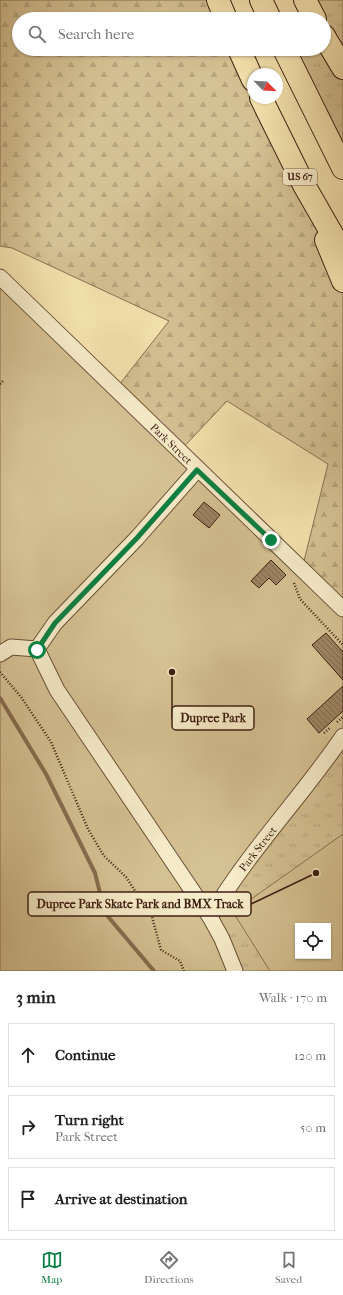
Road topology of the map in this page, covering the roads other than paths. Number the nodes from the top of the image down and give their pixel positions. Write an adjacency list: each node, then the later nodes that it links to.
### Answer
1 (218, 0): 4 (highway)
2 (262, 0): 5 (highway)
3 (305, 0): 6 (highway)
4 (223, 12)
5 (267, 12)
6 (311, 12)
7 (331, 48): 11 (highway)
8 (242, 56): 10 (highway)
9 (287, 56): 13 (highway)
10 (248, 68)
11 (343, 68)
12 (264, 104): 14 (highway, US 67)
13 (343, 168)
14 (304, 185): 15 (highway, US 67); 17 (highway)
15 (343, 253)
16 (0, 277): 18 (lane, Park Street)
17 (343, 281)
18 (197, 470): 19 (lane, Park Street); 20 (lane)
19 (343, 609)
20 (37, 650): 21 (lane); 23 (lane)
21 (0, 654)
22 (343, 736): 23 (lane, Park Street)
23 (210, 917): 24 (lane)
24 (235, 971)

